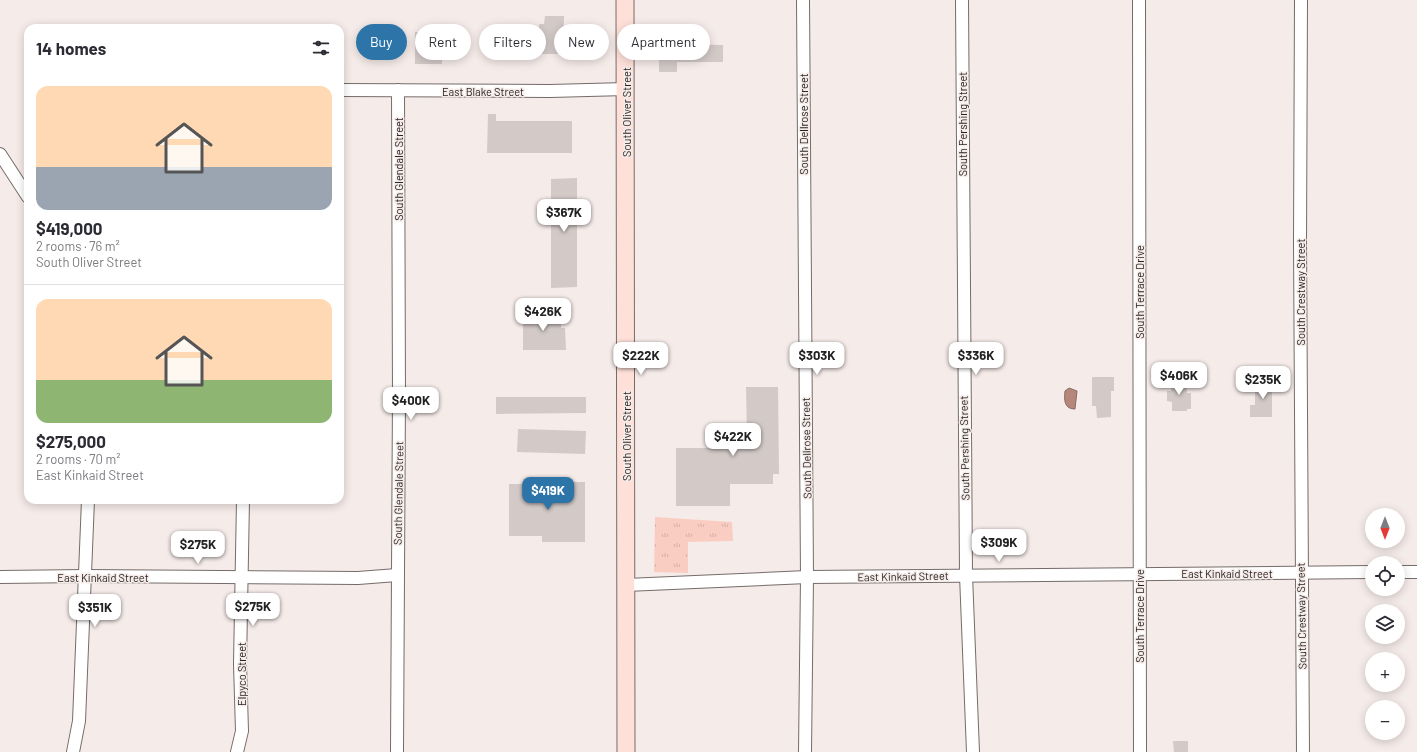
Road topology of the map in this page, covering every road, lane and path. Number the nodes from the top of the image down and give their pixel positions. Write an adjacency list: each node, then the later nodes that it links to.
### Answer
1 (625, 0): 6 (main road, South Oliver Street)
2 (802, 0): 23 (street, South Dellrose Street)
3 (962, 0): 19 (street, South Pershing Street)
4 (1139, 0): 17 (street, South Terrace Drive)
5 (1301, 0): 13 (street, South Crestway Street)
6 (626, 89): 8 (street, East Blake Street); 24 (main road, South Oliver Street)
7 (344, 90): 8 (street, East Blake Street)
8 (398, 90): 18 (street, South Glendale Street)
9 (0, 154): 10 (street)
10 (24, 191)
11 (88, 504): 20 (street)
12 (243, 504): 22 (street, Elpyco Street)
13 (1301, 572): 14 (street, East Kinkaid Street); 17 (street, East Kinkaid Street); 32 (street, South Crestway Street)
14 (1365, 572)
15 (1405, 572): 16 (street)
16 (1417, 572)
17 (1139, 574): 19 (street, East Kinkaid Street); 31 (street, South Terrace Drive)
18 (397, 575): 22 (street, East Kinkaid Street); 27 (street, South Glendale Street)
19 (966, 575): 23 (street, East Kinkaid Street); 30 (street, South Pershing Street)
20 (85, 576): 21 (street, East Kinkaid Street); 22 (street, East Kinkaid Street); 25 (street)
21 (0, 577)
22 (242, 577): 26 (street, Elpyco Street)
23 (807, 577): 24 (street, East Kinkaid Street); 29 (street, South Dellrose Street)
24 (626, 585): 28 (main road, South Oliver Street)
25 (73, 752)
26 (237, 752)
27 (397, 752)
28 (626, 752)
29 (805, 752)
30 (973, 752)
31 (1140, 752)
32 (1303, 752)

